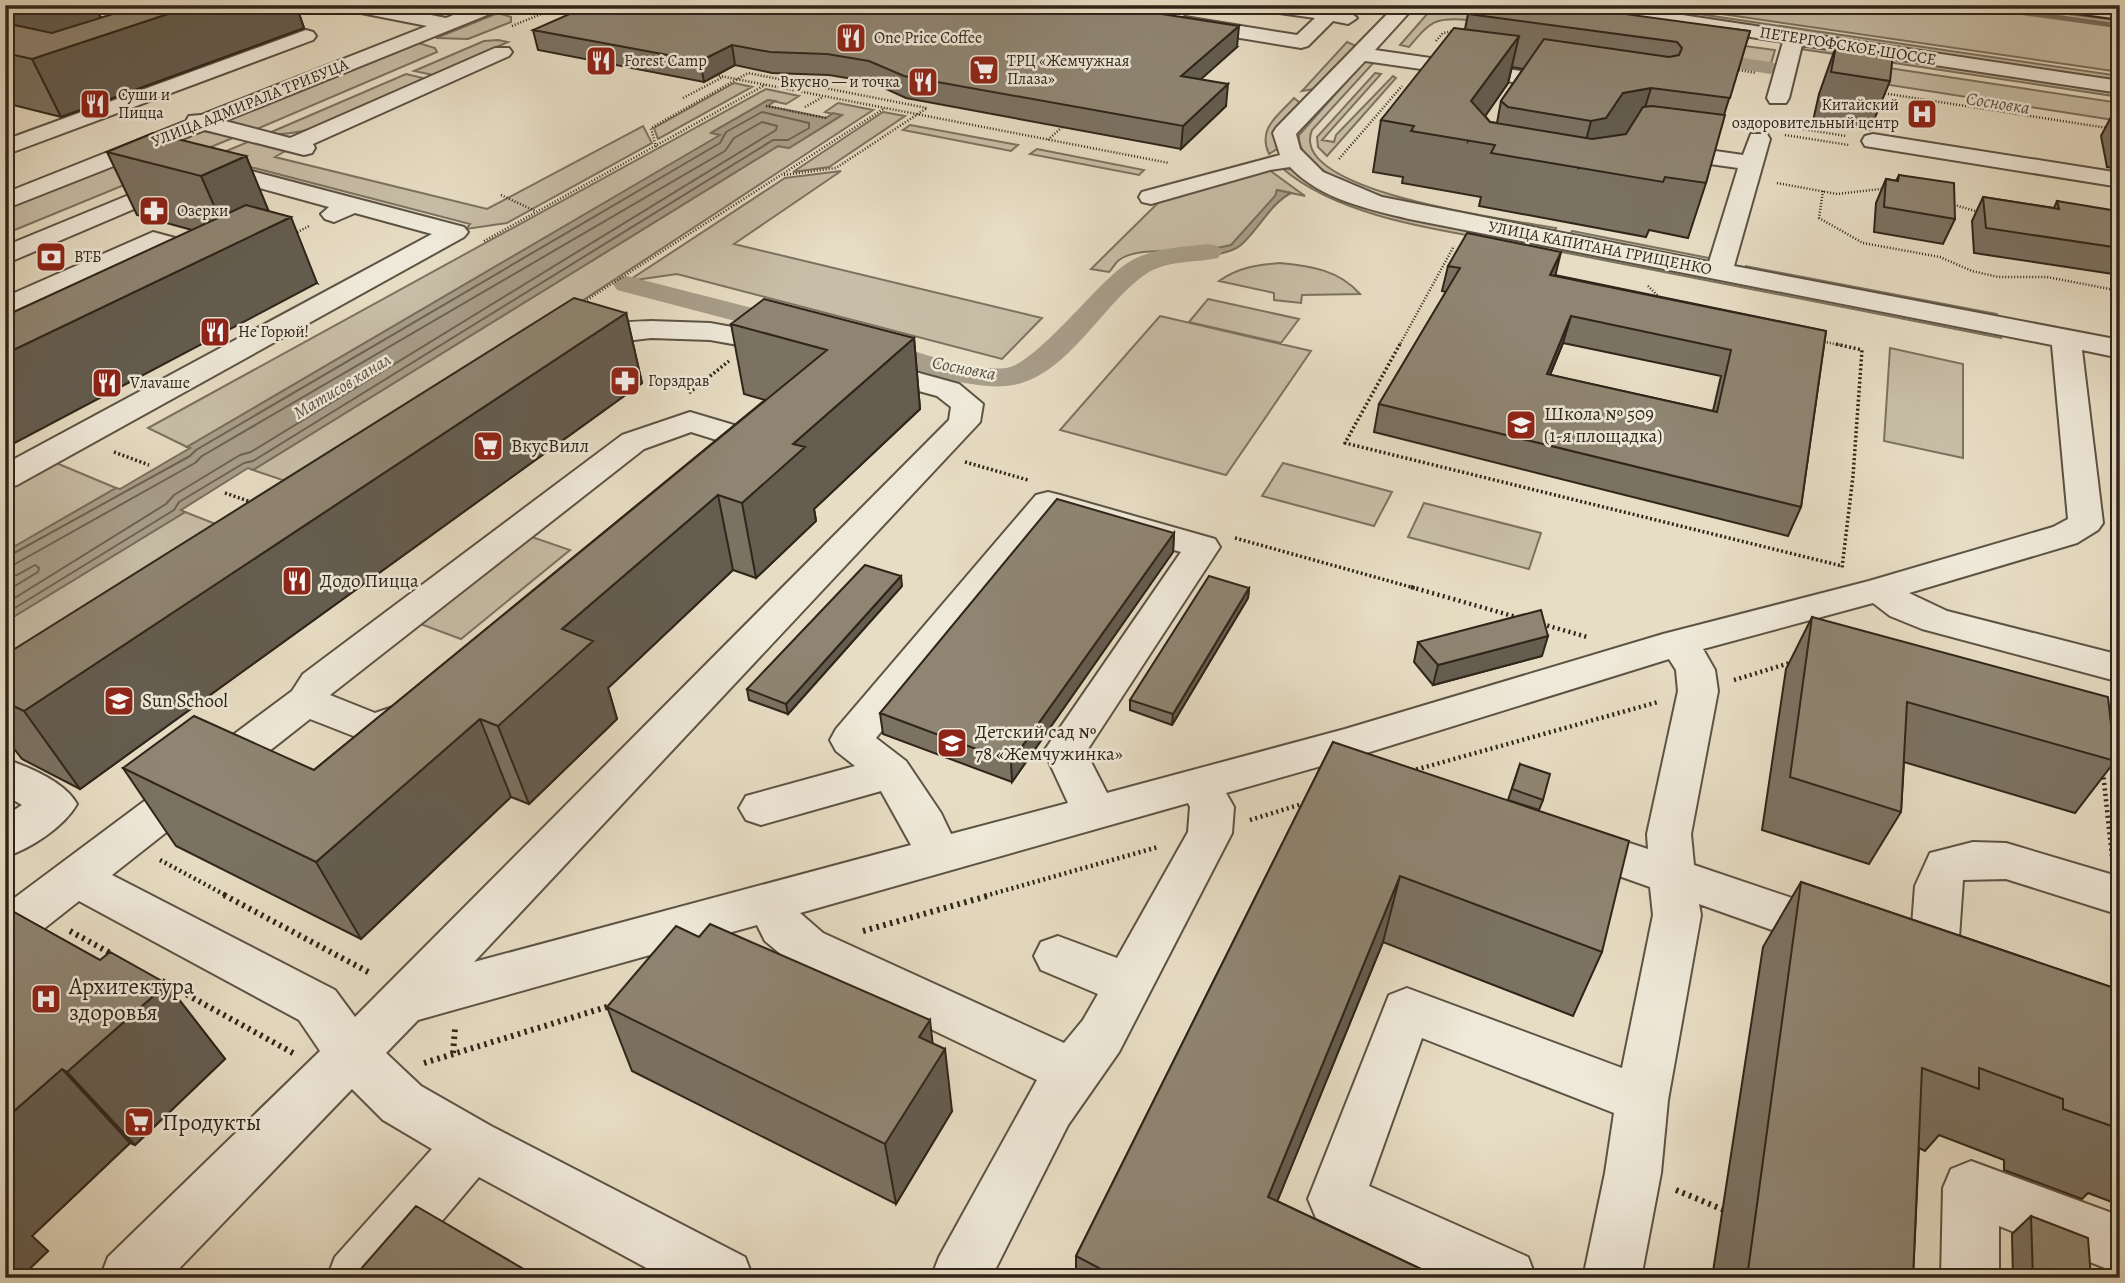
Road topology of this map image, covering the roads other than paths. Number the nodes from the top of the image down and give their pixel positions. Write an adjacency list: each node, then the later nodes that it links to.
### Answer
1 (351, 5): 12 (street)
2 (470, 5): 12 (street, УЛИЦА АДМИРАЛА ТРИБУЦА)
3 (495, 5): 12 (street, УЛИЦА АДМИРАЛА ТРИБУЦА)
4 (1264, 5): 11 (street)
5 (1407, 5): 13 (street)
6 (1577, 5): 16 (street, ПЕТЕРГОФСКОЕ ШОССЕ)
7 (2105, 5): 8 (main road)
8 (2120, 7)
9 (1107, 11): 10 (street)
10 (1147, 15): 14 (street)
11 (1329, 15): 13 (street); 14 (street)
12 (440, 22): 25 (street, УЛИЦА АДМИРАЛА ТРИБУЦА)
13 (1388, 25): 17 (street)
14 (1310, 34): 17 (street)
15 (306, 36): 26 (street)
16 (1794, 38): 22 (street, ПЕТЕРГОФСКОЕ ШОССЕ); 24 (street)
17 (1358, 47): 19 (street); 20 (street); 32 (street)
18 (502, 52): 25 (street)
19 (1444, 72)
20 (1526, 78): 21 (street); 23 (street)
21 (1590, 87)
22 (2120, 87)
23 (1512, 97)
24 (1778, 98)
25 (193, 120): 29 (street, УЛИЦА АДМИРАЛА ТРИБУЦА)
26 (8, 138): 31 (street)
27 (1759, 139): 34 (street)
28 (1873, 141): 35 (street)
29 (128, 147): 31 (street, УЛИЦА АДМИРАЛА ТРИБУЦА); 33 (street)
30 (1637, 147): 34 (street)
31 (77, 158): 36 (street, УЛИЦА АДМИРАЛА ТРИБУЦА); 38 (street, УЛИЦА АДМИРАЛА ТРИБУЦА)
32 (1281, 161): 37 (street); 40 (street, УЛИЦА КАПИТАНА ГРИЩЕНКО)
33 (212, 168): 39 (street); 46 (street)
34 (1749, 170): 40 (street)
35 (2120, 180)
36 (5, 189)
37 (1151, 197)
38 (5, 202)
39 (5, 256)
40 (1720, 271): 43 (street, УЛИЦА КАПИТАНА ГРИЩЕНКО)
41 (192, 282): 42 (street)
42 (5, 307)
43 (2066, 338): 44 (street, УЛИЦА КАПИТАНА ГРИЩЕНКО); 48 (street)
44 (2120, 349)
45 (557, 360): 74 (street)
46 (5, 478)
47 (692, 482): 54 (street)
48 (1864, 583): 49 (street); 52 (street)
49 (1766, 620): 50 (street); 51 (street)
50 (1677, 643): 57 (street); 67 (street)
51 (1805, 651)
52 (2120, 668)
53 (444, 698): 54 (street)
54 (306, 701): 68 (street)
55 (2031, 702): 56 (street)
56 (2108, 722)
57 (1345, 744): 60 (street); 61 (street)
58 (891, 772): 62 (street); 63 (street); 66 (street)
59 (5, 775): 65 (street)
60 (1387, 778)
61 (1199, 785): 63 (street); 73 (street)
62 (761, 808)
63 (1094, 811): 66 (street)
64 (1543, 831): 67 (street)
65 (5, 840)
66 (938, 855): 70 (street)
67 (1672, 876): 69 (street); 77 (street)
68 (76, 878): 71 (street); 75 (street)
69 (2118, 895)
70 (772, 903): 74 (street); 76 (street)
71 (5, 932)
72 (1058, 956): 73 (street)
73 (1129, 985): 76 (street)
74 (391, 990): 75 (street)
75 (352, 1055): 78 (street); 81 (street)
76 (1073, 1072): 83 (street)
77 (1642, 1100): 84 (street); 85 (street)
78 (472, 1144): 80 (street); 82 (street)
79 (2120, 1245): 86 (street)
80 (713, 1275)
81 (129, 1278)
82 (356, 1278)
83 (960, 1278)
84 (1507, 1278)
85 (1612, 1278)
86 (1970, 1278)

